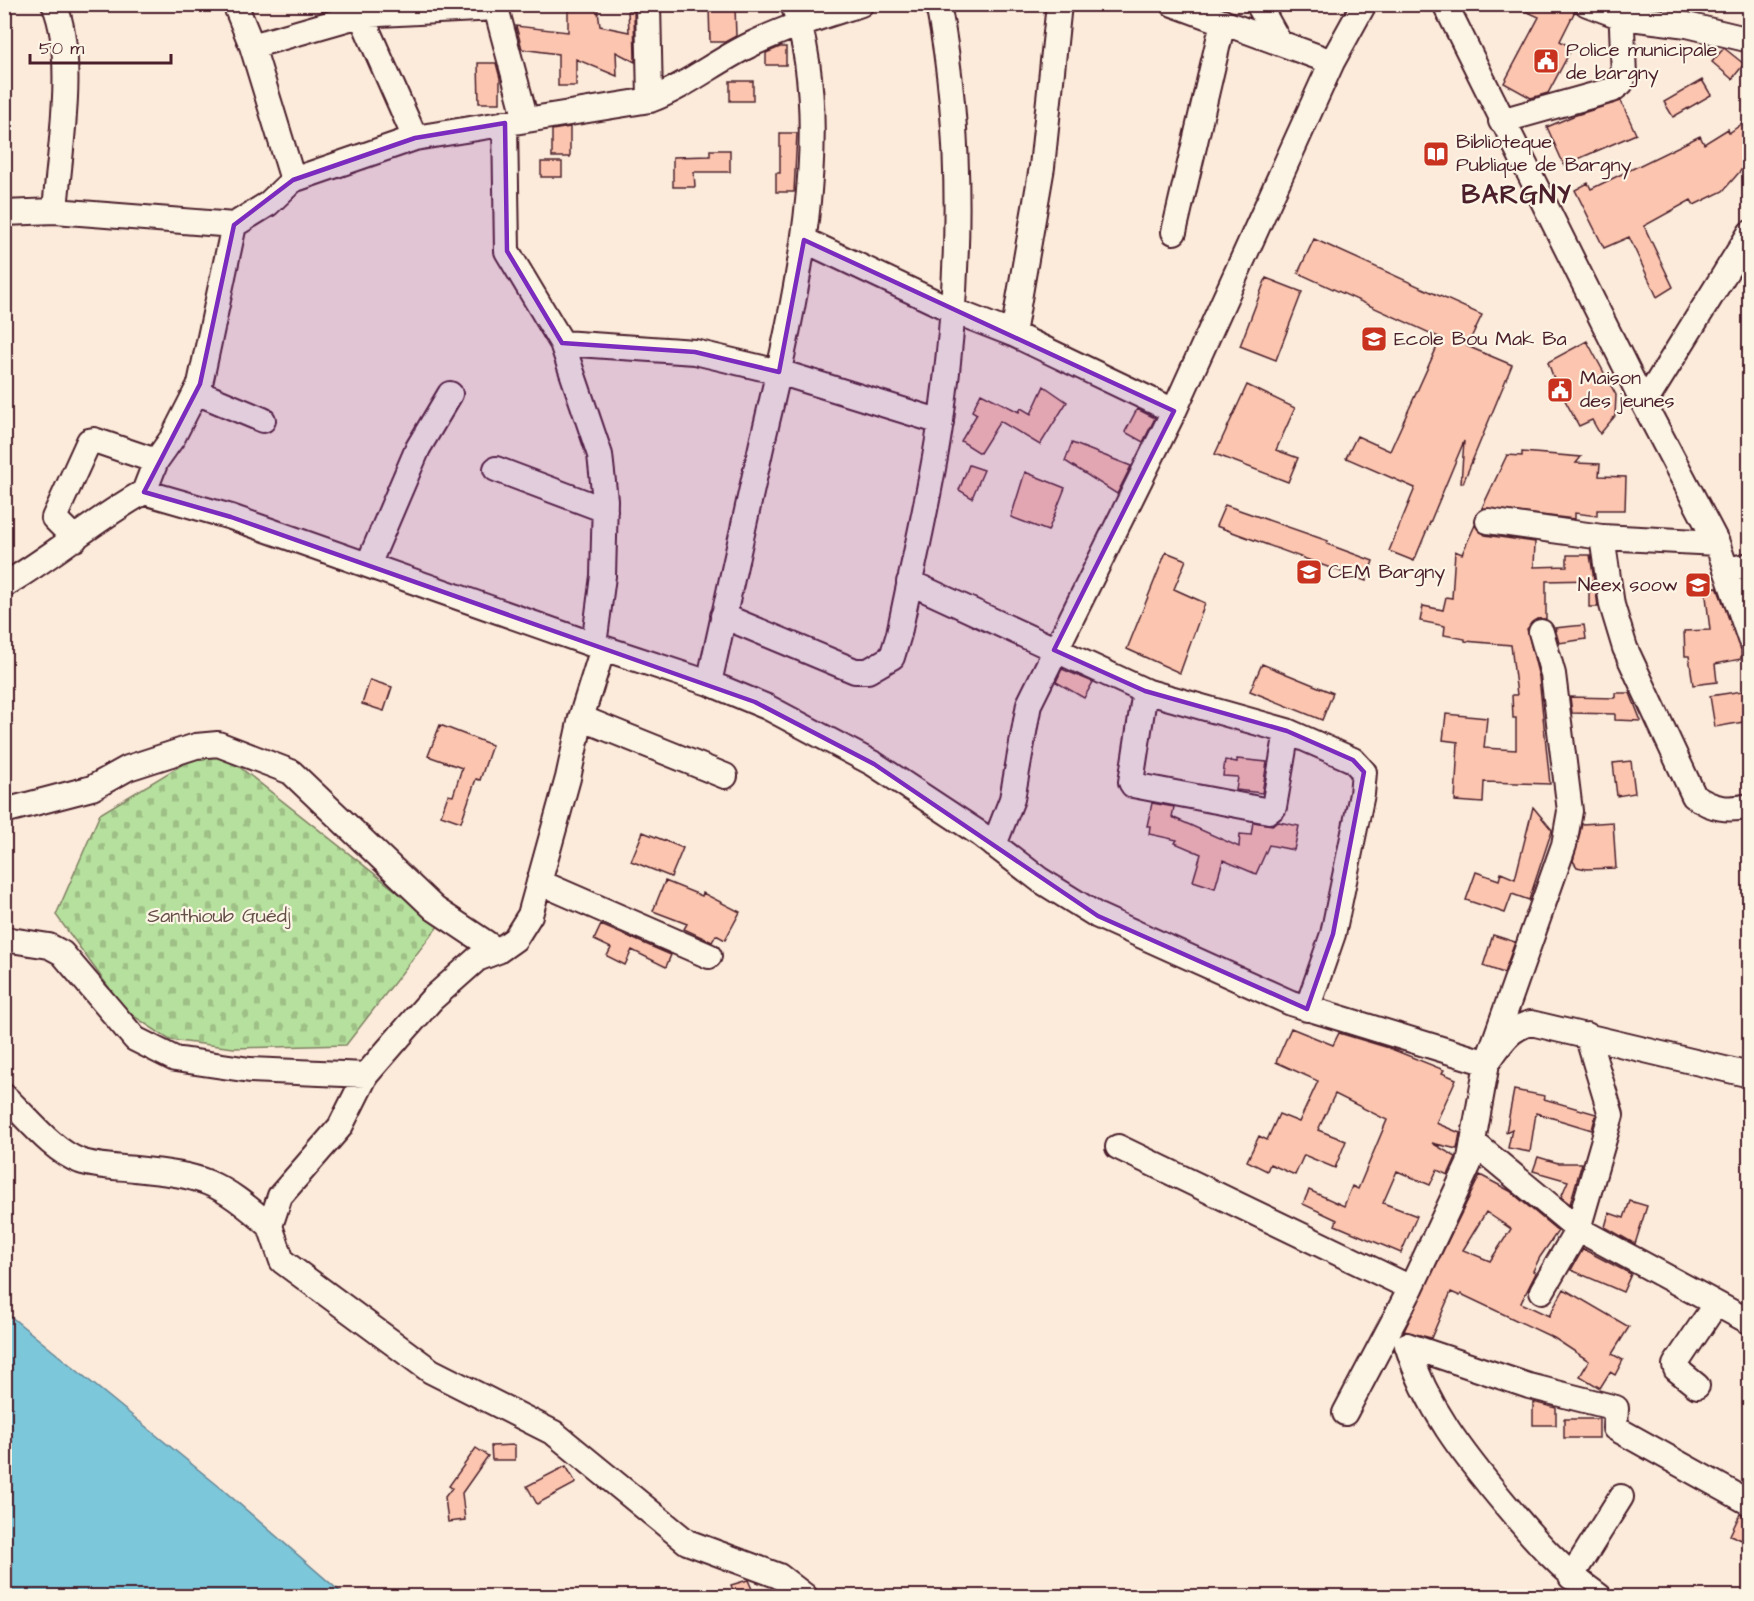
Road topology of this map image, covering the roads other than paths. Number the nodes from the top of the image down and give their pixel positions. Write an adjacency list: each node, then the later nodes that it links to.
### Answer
1 (54, 4): 26 (street)
2 (235, 4): 19 (street)
3 (648, 4): 21 (street)
4 (861, 4): 15 (street)
5 (938, 4): 32 (street)
6 (1059, 4): 33 (street)
7 (1173, 4): 16 (street)
8 (1258, 4): 17 (street)
9 (1364, 4): 20 (street)
10 (1587, 4): 14 (street)
11 (496, 6): 12 (street); 23 (street)
12 (358, 10): 19 (street); 24 (street)
13 (1450, 10): 22 (street)
14 (1621, 11): 18 (street); 22 (street)
15 (797, 14): 21 (street); 31 (street)
16 (1223, 22): 17 (street); 29 (street)
17 (1278, 40): 20 (street)
18 (1749, 40)
19 (252, 46): 25 (street)
20 (1332, 62): 39 (street)
21 (650, 100): 23 (street)
22 (1501, 121): 38 (street)
23 (515, 122): 24 (street); 34 (street)
24 (415, 138): 25 (street)
25 (293, 180): 28 (street)
26 (55, 211): 27 (street); 28 (street)
27 (4, 213)
28 (234, 225): 36 (street)
29 (1174, 232)
30 (1749, 233): 38 (street)
31 (804, 240): 32 (street); 35 (street)
32 (954, 311): 33 (street); 41 (street)
33 (1013, 334): 39 (street)
34 (562, 343): 35 (street); 45 (street)
35 (779, 372): 41 (street); 54 (street)
36 (196, 392): 40 (street); 42 (street)
37 (450, 394): 50 (street)
38 (1644, 404): 49 (street)
39 (1174, 411): 58 (street)
40 (263, 420)
41 (941, 422): 52 (street)
42 (156, 461): 44 (street); 48 (street)
43 (496, 469): 45 (street)
44 (144, 492): 48 (street); 50 (street)
45 (605, 510): 57 (street)
46 (1488, 521): 47 (street)
47 (1602, 537): 49 (street); 64 (street)
48 (75, 539): 53 (street)
49 (1717, 543): 51 (street)
50 (368, 565): 57 (street)
51 (1739, 568): 56 (street)
52 (909, 582): 54 (street); 58 (street)
53 (4, 585)
54 (723, 616): 59 (street)
55 (1541, 632): 73 (street)
56 (1749, 639)
57 (598, 646): 59 (street); 61 (street)
58 (1054, 650): 60 (street); 66 (street)
59 (709, 683): 66 (street)
60 (1145, 691): 62 (street); 62 (street)
61 (581, 718): 63 (street); 67 (street)
62 (1287, 731): 71 (street)
63 (725, 776)
64 (1749, 806)
65 (4, 811): 69 (street)
66 (994, 845): 71 (street)
67 (539, 882): 69 (street); 70 (street)
68 (4, 939): 75 (street)
69 (498, 951): 75 (street)
70 (709, 956)
71 (1307, 1009): 73 (street)
72 (1587, 1035): 73 (street); 74 (street); 80 (street)
73 (1487, 1063): 77 (street)
74 (1749, 1075)
75 (366, 1076): 79 (street)
76 (4, 1096): 79 (street)
77 (1473, 1142): 80 (street); 81 (street)
78 (1118, 1147): 81 (street)
79 (270, 1226): 90 (street)
80 (1578, 1229): 82 (street); 83 (street)
81 (1411, 1288): 86 (street)
82 (1542, 1291)
83 (1715, 1305): 84 (street); 85 (street)
84 (1749, 1322)
85 (1697, 1386)
86 (1345, 1413)
87 (1621, 1497): 89 (street)
88 (1749, 1503): 89 (street)
89 (1571, 1576): 91 (street)
90 (805, 1596)
91 (1599, 1596)

